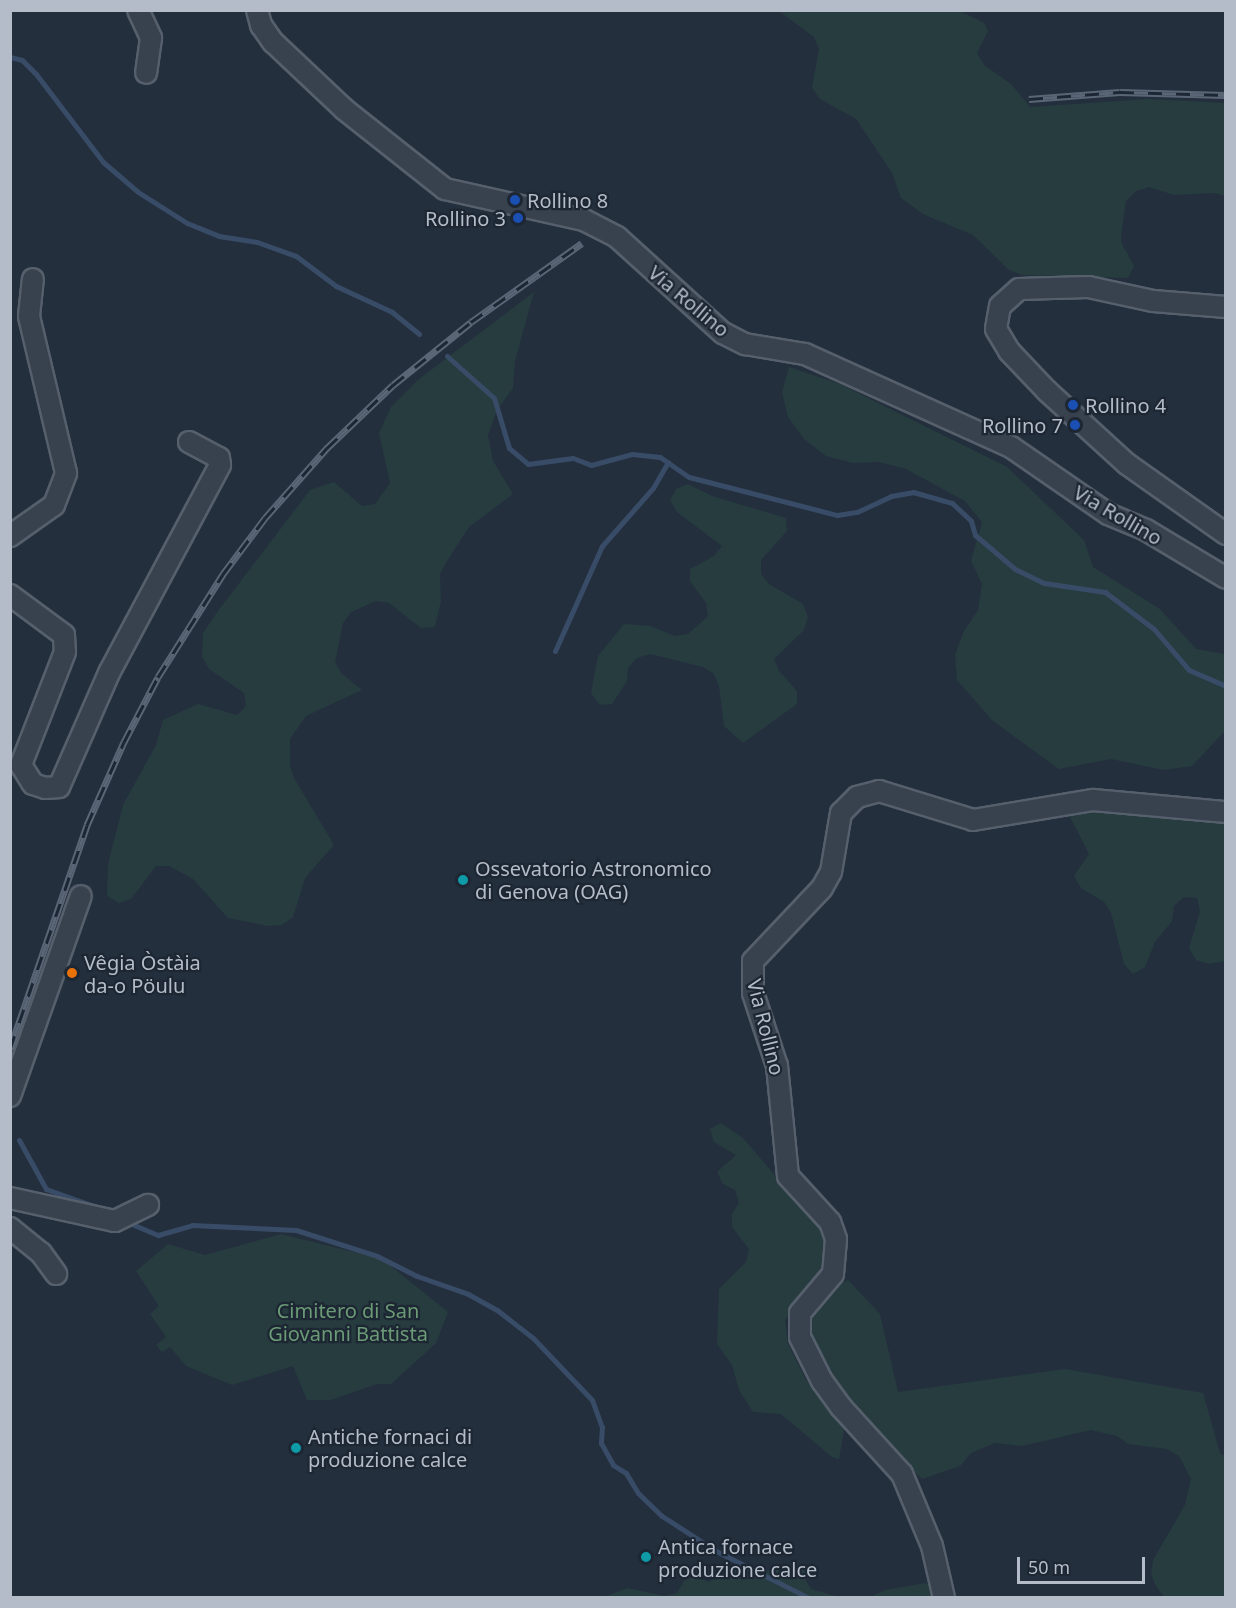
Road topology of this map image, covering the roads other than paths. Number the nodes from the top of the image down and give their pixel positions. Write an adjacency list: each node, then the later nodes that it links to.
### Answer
1 (138, 10): 3 (street)
2 (256, 10): 9 (street, Via Rollino)
3 (146, 73)
4 (33, 279): 8 (street)
5 (1226, 307): 7 (street)
6 (189, 442): 10 (street)
7 (1226, 534)
8 (10, 536)
9 (1226, 578)
10 (10, 595)
11 (1226, 812): 18 (street, Via Rollino)
12 (81, 896): 13 (street)
13 (10, 1096)
14 (10, 1198): 15 (street)
15 (148, 1206)
16 (10, 1228): 17 (street)
17 (56, 1274)
18 (944, 1598)

